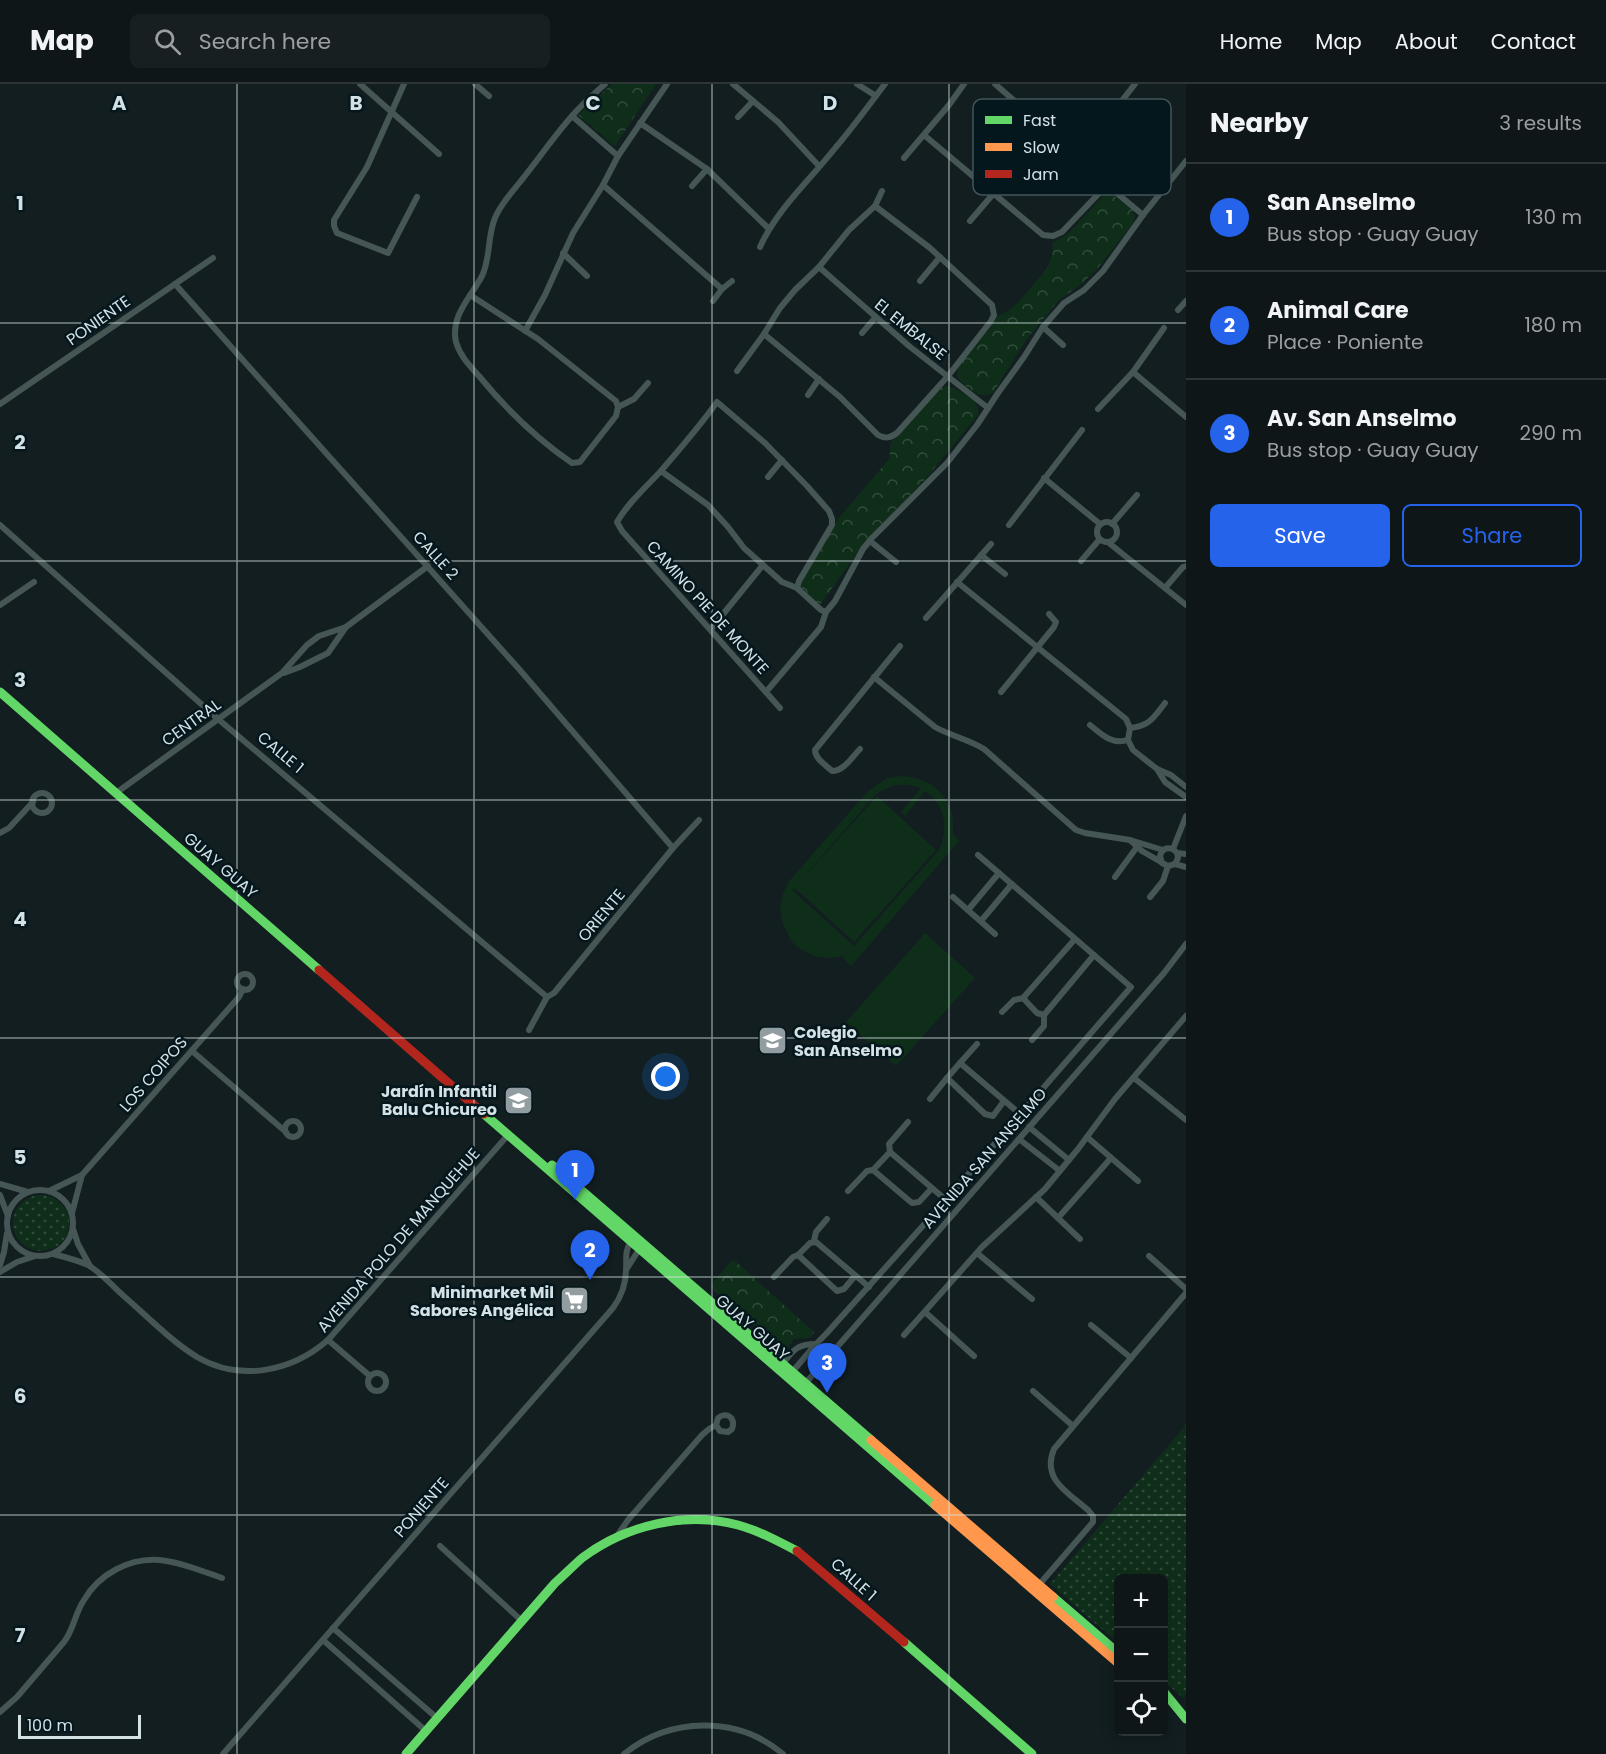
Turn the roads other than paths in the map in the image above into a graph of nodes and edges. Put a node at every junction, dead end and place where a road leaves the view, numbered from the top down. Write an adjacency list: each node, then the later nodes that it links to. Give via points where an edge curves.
1 (360, 84): 17 (street)
2 (404, 84): 17 (street)
3 (475, 84): 12 (street)
4 (605, 84): 18 (street)
5 (667, 84): 20 (street)
6 (733, 84): 16 (street)
7 (857, 84): 13 (street)
8 (885, 84): 13 (street)
9 (964, 84): 21 (street)
10 (995, 84): 14 (street)
11 (1136, 84): 15 (street)
12 (489, 96)
13 (876, 96): 26 (street)
14 (1012, 99)
15 (1123, 99)
16 (753, 101): 19 (street); 26 (street)
17 (391, 111): 22 (street); 38 (street, via 367,167 334,219 334,228 337,233 388,253)
18 (572, 116): 23 (street); 53 (street, via 497,214 486,266)
19 (738, 117)
20 (640, 123): 23 (street); 27 (street)
21 (924, 135): 24 (street); 28 (street)
22 (440, 154)
23 (618, 156): 30 (street)
24 (904, 158)
25 (1186, 161): 29 (street)
26 (819, 166): 42 (street)
27 (707, 169): 31 (street); 42 (street)
28 (973, 176)
29 (1171, 180)
30 (603, 185): 44 (street); 52 (street)
31 (692, 186)
32 (882, 191): 39 (street)
33 (992, 195): 41 (street)
34 (996, 195): 35 (street, via 1049,236 1062,232)
35 (1097, 195)
36 (1119, 195): 40 (street)
37 (1159, 195): 40 (street)
38 (417, 197)
39 (874, 206): 45 (street); 47 (street)
40 (1143, 215): 58 (street, via 1103,271)
41 (970, 221)
42 (768, 228): 43 (street)
43 (760, 247)
44 (563, 253): 48 (street); 60 (street)
45 (940, 257): 49 (street); 66 (street, via 993,310 991,321)
46 (213, 258): 51 (street, PONIENTE)
47 (819, 267): 57 (street, EL EMBALSE); 62 (street, via 780,308)
48 (587, 276)
49 (920, 280)
50 (732, 281): 52 (street)
51 (175, 284): 70 (street, PONIENTE); 94 (street, CALLE 2)
52 (722, 289): 54 (street)
53 (470, 295): 60 (street); 71 (street, via 456,326 463,357 515,415 570,462 582,461 616,416)
54 (712, 301)
55 (1186, 301): 56 (street)
56 (1178, 310)
57 (875, 318): 61 (street); 66 (street, EL EMBALSE)
58 (1042, 327): 63 (street); 72 (street)
59 (1164, 328): 65 (street)
60 (525, 331): 71 (street, via 614,399)
61 (862, 333)
62 (764, 334): 64 (street); 67 (street)
63 (1064, 345)
64 (737, 371)
65 (1133, 372): 73 (street); 74 (street)
66 (948, 376): 67 (street, via 897,433 886,438); 72 (street, EL EMBALSE)
67 (819, 380): 69 (street)
68 (648, 383): 71 (street, via 634,399)
69 (808, 395)
70 (0, 404)
71 (618, 407)
72 (988, 408): 86 (street, via 947,463)
73 (1098, 409)
74 (1186, 417)
75 (1082, 430): 79 (street)
76 (782, 460): 77 (street, via 717,402); 78 (street); 98 (street, via 832,519)
77 (661, 471): 92 (street, via 708,505); 106 (street, CAMINO PIE DE MONTE, via 617,522)
78 (768, 477)
79 (1044, 478): 83 (street); 84 (street)
80 (1137, 495): 81 (street)
81 (1113, 524): 84 (street); 87 (street, via 1116,536)
82 (0, 525): 116 (street, CALLE 1)
83 (1009, 525)
84 (1100, 525): 85 (street, via 1096,534)
85 (1100, 540): 87 (street); 90 (street)
86 (870, 541): 91 (street); 102 (street)
87 (1109, 543): 99 (street)
88 (991, 544): 89 (street)
89 (981, 555): 95 (street); 97 (street)
90 (1081, 561)
91 (896, 562)
92 (763, 565): 98 (street, via 782,582); 106 (street)
93 (1185, 565): 99 (street)
94 (428, 566): 105 (street, CENTRAL); 131 (street, CALLE 2)
95 (1005, 574)
96 (34, 582): 100 (street)
97 (957, 582): 104 (street); 108 (street)
98 (797, 588): 102 (street)
99 (1165, 588): 101 (street)
100 (0, 605)
101 (1186, 605)
102 (826, 612): 112 (street, via 821,627)
103 (1049, 614): 108 (street, via 1056,622)
104 (926, 618)
105 (346, 627): 109 (street, CENTRAL, via 329,631 307,645); 109 (street, CENTRAL, via 328,653)
106 (711, 630): 112 (street, CAMINO PIE DE MONTE)
107 (900, 646): 110 (street)
108 (1037, 647): 113 (street); 118 (street, via 1126,718)
109 (282, 673): 116 (street, CENTRAL)
110 (874, 677): 120 (street, via 814,752 835,772); 129 (street, via 935,727 984,749 1076,830)
111 (0, 692): 123 (street, GUAY GUAY)
112 (766, 692): 115 (street, CAMINO PIE DE MONTE)
113 (1001, 692)
114 (1165, 703): 118 (street, via 1147,724)
115 (780, 708)
116 (218, 719): 123 (street, CENTRAL); 150 (street, CALLE 1)
117 (1090, 725): 119 (street, via 1110,741)
118 (1130, 728): 119 (street)
119 (1128, 740): 121 (street, via 1133,750)
120 (860, 749)
121 (1157, 769): 122 (street); 124 (street, via 1165,782)
122 (1186, 787)
123 (116, 793): 159 (street, GUAY GUAY)
124 (1186, 797)
125 (33, 802): 128 (street)
126 (1186, 816): 133 (street)
127 (699, 820): 131 (street, ORIENTE)
128 (0, 833)
129 (1130, 840): 130 (street); 132 (street)
130 (1137, 847): 136 (street); 139 (street)
131 (673, 848): 150 (street, ORIENTE)
132 (1163, 850): 133 (street); 136 (street, via 1160,856)
133 (1175, 851): 134 (street); 136 (street, via 1178,858)
134 (1186, 854)
135 (978, 855): 138 (street)
136 (1168, 864): 137 (street); 142 (street, via 1163,881)
137 (1186, 867)
138 (999, 873): 140 (street); 143 (street)
139 (1115, 878)
140 (1012, 884): 144 (street); 146 (street)
141 (952, 897): 143 (street)
142 (1150, 897)
143 (968, 910): 144 (street)
144 (981, 921): 145 (street)
145 (995, 933)
146 (1075, 939): 148 (street); 151 (street)
147 (1186, 944): 168 (street, AVENIDA SAN ANSELMO)
148 (1094, 955): 153 (street); 165 (street, via 1131,987)
149 (243, 990): 158 (street, LOS COIPOS)
150 (547, 997): 155 (street, ORIENTE)
151 (1023, 998): 152 (street, via 1014,1000); 153 (street)
152 (1002, 1012)
153 (1044, 1015): 156 (street, via 1044,1026)
154 (1186, 1017): 162 (street)
155 (529, 1029)
156 (1032, 1040)
157 (977, 1044): 160 (street)
158 (192, 1051): 169 (street); 179 (street, LOS COIPOS)
159 (423, 1061): 170 (street, GUAY GUAY); 176 (street, GUAY GUAY, via 459,1085)
160 (960, 1063): 161 (street); 164 (street)
161 (947, 1078): 163 (street); 164 (street, via 985,1114 993,1116)
162 (1134, 1078): 166 (street); 171 (street)
163 (930, 1099)
164 (1004, 1101): 165 (street)
165 (1020, 1114): 188 (street)
166 (1186, 1120)
167 (908, 1122): 173 (street, via 890,1142)
168 (1029, 1127): 172 (street, AVENIDA SAN ANSELMO); 175 (street)
169 (286, 1132)
170 (508, 1135): 176 (street, GUAY GUAY); 216 (street, AVENIDA POLO DE MANQUEHUE)
171 (1087, 1137): 174 (street); 175 (street)
172 (1019, 1139): 178 (street); 223 (street, AVENIDA SAN ANSELMO)
173 (890, 1152): 177 (street); 182 (street)
174 (1111, 1158): 180 (street); 191 (street)
175 (1069, 1160): 178 (street)
176 (551, 1168): 197 (street, GUAY GUAY)
177 (873, 1170): 182 (street, via 912,1203 919,1202); 184 (street, via 867,1171)
178 (1060, 1171): 187 (street)
179 (82, 1175): 183 (street, LOS COIPOS); 189 (street, LOS COIPOS)
180 (1138, 1181)
181 (0, 1184): 185 (street)
182 (932, 1188): 188 (street)
183 (49, 1191): 185 (street); 189 (street, via 63,1199)
184 (848, 1191)
185 (28, 1192): 190 (street, via 15,1202)
186 (0, 1195): 190 (street)
187 (1036, 1197): 191 (street); 198 (street)
188 (946, 1200): 210 (street)
189 (72, 1214): 194 (street)
190 (8, 1216): 193 (street)
191 (1058, 1218): 195 (street)
192 (827, 1219): 196 (street)
193 (7, 1226): 201 (street, via 16,1246); 203 (street)
194 (73, 1228): 199 (street, via 65,1245); 204 (street, AVENIDA POLO DE MANQUEHUE)
195 (1080, 1239)
196 (814, 1241): 200 (street); 207 (street)
197 (637, 1244): 205 (street, PONIENTE); 205 (street, PONIENTE, via 627,1248); 209 (street, GUAY GUAY)
198 (977, 1253): 212 (street); 213 (street)
199 (53, 1254): 201 (street); 204 (street, AVENIDA POLO DE MANQUEHUE)
200 (798, 1255): 207 (street, via 837,1291); 208 (street)
201 (36, 1256): 206 (street)
202 (1149, 1256): 211 (street)
203 (0, 1265)
204 (90, 1266): 216 (street, AVENIDA POLO DE MANQUEHUE, via 206,1362 253,1371 273,1369 305,1357)
205 (626, 1270): 233 (street, PONIENTE, via 620,1296 608,1314)
206 (0, 1272)
207 (855, 1276): 210 (street)
208 (774, 1277)
209 (688, 1286): 220 (street, GUAY GUAY); 223 (street, GUAY GUAY)
210 (869, 1287): 217 (street)
211 (1186, 1291): 219 (street)
212 (1032, 1299)
213 (925, 1312): 215 (street); 218 (street)
214 (1091, 1324): 219 (street)
215 (904, 1335)
216 (328, 1340): 222 (street)
217 (816, 1344): 220 (street, via 798,1347); 221 (street)
218 (974, 1356)
219 (1131, 1358): 227 (street)
220 (783, 1363): 221 (street, GUAY GUAY)
221 (793, 1371): 223 (street, GUAY GUAY)
222 (370, 1376)
223 (803, 1386): 225 (street, GUAY GUAY)
224 (1033, 1391): 227 (street)
225 (838, 1415): 231 (street, GUAY GUAY); 231 (street, GUAY GUAY, via 846,1427)
226 (716, 1425): 228 (street, CALLE 1, via 695,1444)
227 (1073, 1426): 231 (street, via 1054,1449 1051,1473 1091,1514 1093,1522)
228 (617, 1536): 232 (street, CALLE 1, via 571,1567); 247 (street, CALLE 1, via 640,1527 692,1519 741,1525 777,1539 814,1563)
229 (440, 1546): 232 (street)
230 (222, 1578): 239 (street, via 157,1560 112,1571 84,1599 64,1642)
231 (1037, 1587): 235 (street, GUAY GUAY); 236 (street, GUAY GUAY)
232 (522, 1621): 240 (street, CALLE 1)
233 (333, 1628): 234 (street, PONIENTE); 240 (street)
234 (323, 1640): 242 (street); 243 (street, PONIENTE)
235 (1114, 1649)
236 (1114, 1658)
237 (1168, 1697): 241 (street)
238 (1168, 1705): 241 (street)
239 (0, 1712)
240 (437, 1718): 242 (street, CALLE 1)
241 (1186, 1720)
242 (426, 1731): 244 (street, CALLE 1)
243 (223, 1754)
244 (406, 1754)
245 (624, 1754): 246 (street, via 662,1732 706,1725 753,1735)
246 (783, 1754)
247 (1032, 1754)

